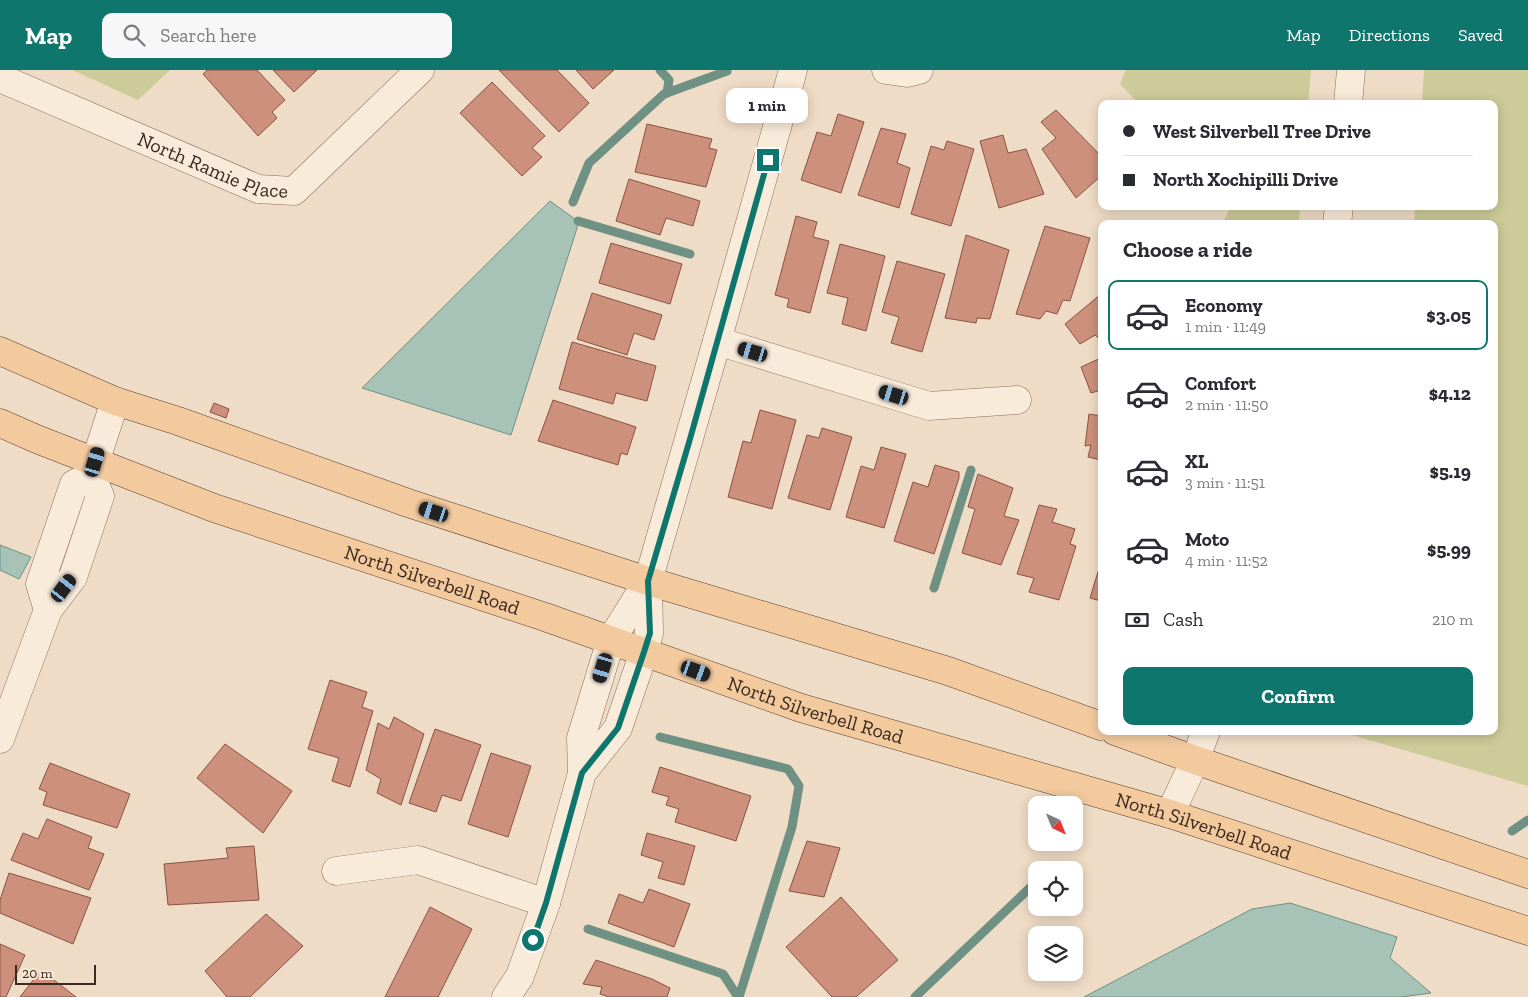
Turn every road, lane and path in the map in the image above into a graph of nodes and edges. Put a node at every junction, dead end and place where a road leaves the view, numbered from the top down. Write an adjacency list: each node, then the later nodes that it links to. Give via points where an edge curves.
1 (420, 70): 6 (street, North Ramie Place, via 294,191 258,190)
2 (793, 70): 8 (street)
3 (886, 70): 4 (street, via 907,73)
4 (919, 70)
5 (1351, 70): 7 (street)
6 (0, 78)
7 (1348, 100)
8 (717, 341): 10 (street, via 929,406); 14 (street)
9 (0, 351): 11 (main road)
10 (1017, 400)
11 (114, 401): 13 (street); 14 (main road, via 408,503)
12 (0, 423): 13 (main road, North Silverbell Road)
13 (93, 469): 15 (main road, North Silverbell Road); 20 (street, via 74,484 40,584 48,610)
14 (648, 581): 15 (street); 16 (street, via 650,633); 17 (main road, via 948,671)
15 (611, 640): 16 (main road, North Silverbell Road); 22 (street, via 581,738)
16 (644, 652): 22 (street, via 618,728); 23 (main road, North Silverbell Road, via 801,708)
17 (1098, 725)
18 (1126, 735): 21 (main road)
19 (1204, 735): 21 (street)
20 (0, 739)
21 (1195, 760): 23 (street); 25 (main road)
22 (582, 773): 26 (street)
23 (1170, 814): 27 (main road, North Silverbell Road)
24 (336, 870): 26 (street, via 418,860)
25 (1528, 874)
26 (546, 903): 28 (street, via 520,976)
27 (1528, 931)
28 (506, 997)

